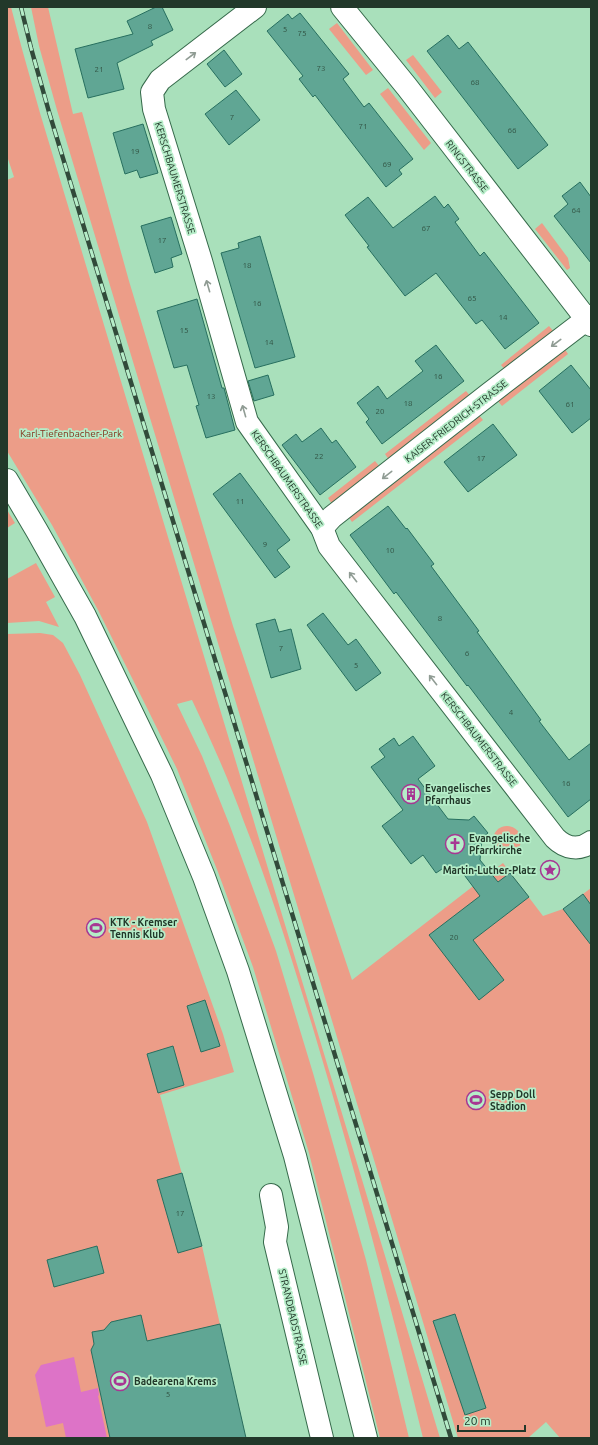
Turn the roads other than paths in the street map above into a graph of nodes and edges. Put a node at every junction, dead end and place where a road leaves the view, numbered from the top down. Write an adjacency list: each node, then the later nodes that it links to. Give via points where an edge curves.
1 (255, 7): 5 (main road, KERSCHBAUMERSTRASSE, one-way to 1, via 247,422 154,109 152,92 160,80)
2 (342, 7): 3 (main road, RINGSTRASSE)
3 (589, 320): 5 (main road, KAISER-FRIEDRICH-STRASSE, one-way to 5, via 489,394)
4 (7, 480): 9 (main road, via 85,616 162,775 204,877 238,971 295,1156)
5 (322, 528): 6 (main road, KERSCHBAUMERSTRASSE, one-way to 5, via 578,848 561,844 329,546)
6 (589, 843)
7 (271, 1195): 8 (main road, STRANDBADSTRASSE, via 277,1227 275,1242)
8 (322, 1438)
9 (366, 1438)

